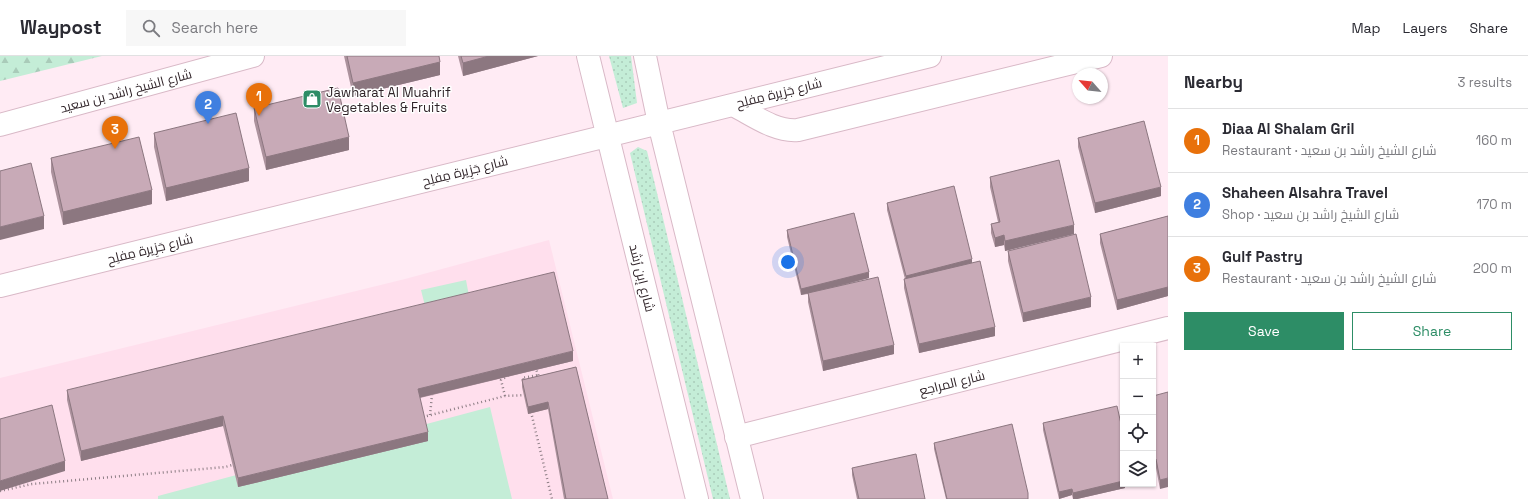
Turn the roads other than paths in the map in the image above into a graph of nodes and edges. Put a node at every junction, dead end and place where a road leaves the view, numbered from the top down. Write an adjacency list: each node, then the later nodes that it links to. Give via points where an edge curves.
1 (253, 56): 6 (street, شارع الشيخ راشد بن سعيد)
2 (588, 56): 10 (street, شارع إبن رُشد)
3 (645, 56): 8 (street)
4 (930, 56): 7 (street, شارع جَزِيرة مِفلِح)
5 (1102, 56): 7 (street, via 798,130 790,131 772,125)
6 (206, 63): 9 (street, شارع الشيخ راشد بن سعيد)
7 (733, 105): 8 (street, شارع جَزِيرة مِفلِح)
8 (659, 123): 10 (street, شارع جَزِيرة مِفلِح); 13 (street)
9 (0, 125)
10 (607, 136): 11 (street, شارع جَزِيرة مِفلِح); 14 (street, شارع إبن رُشد)
11 (0, 286)
12 (1168, 328): 13 (street, شارع المراجع)
13 (736, 437): 15 (street)
14 (697, 499)
15 (752, 499)

